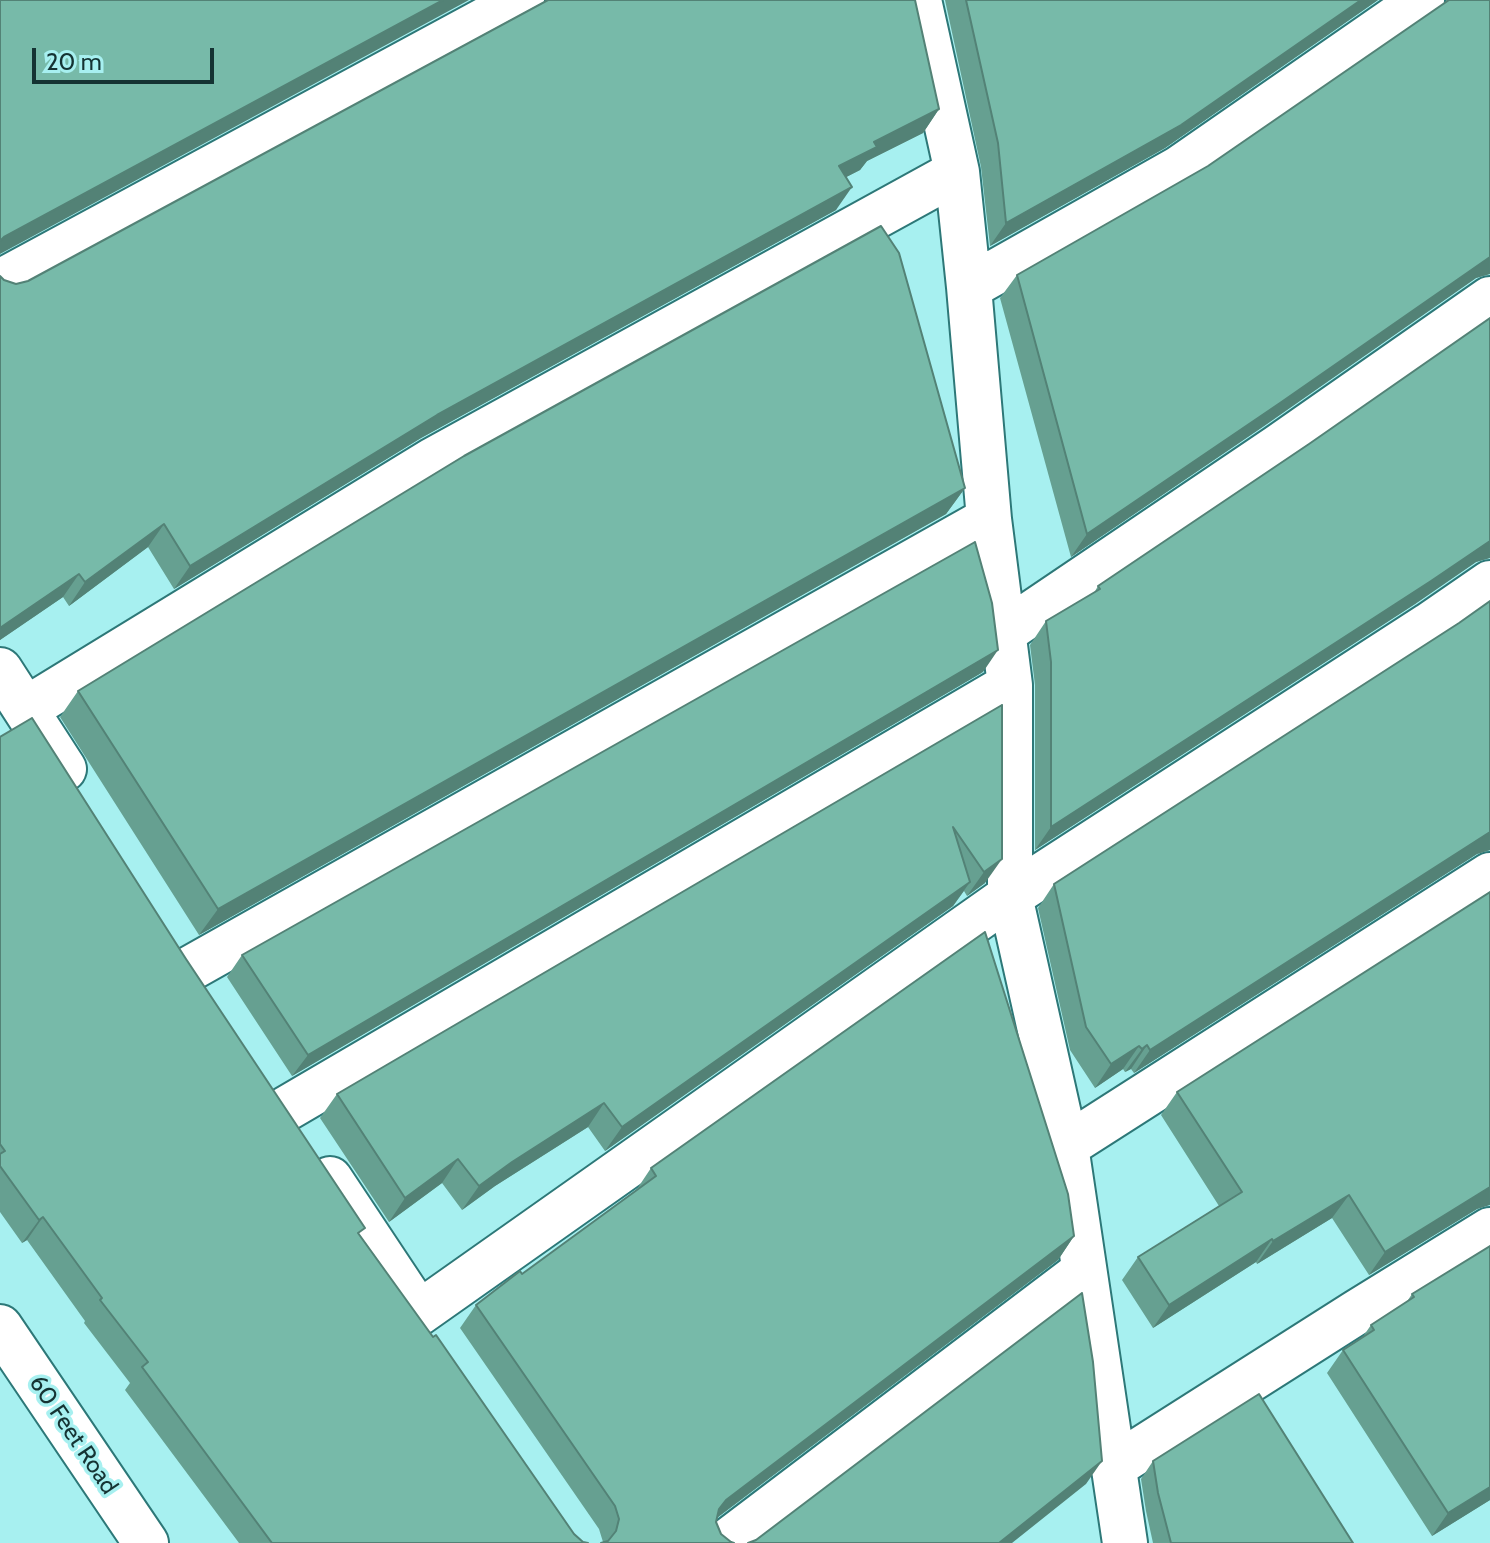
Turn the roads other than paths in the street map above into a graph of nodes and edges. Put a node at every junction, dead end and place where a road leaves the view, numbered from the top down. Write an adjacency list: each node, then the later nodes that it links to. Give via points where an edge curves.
1 (522, 0): 5 (street)
2 (919, 0): 4 (street)
3 (1422, 0): 6 (street, via 1178,169)
4 (957, 172): 6 (street); 13 (street, via 433,460)
5 (0, 282)
6 (969, 287): 8 (street)
7 (1490, 299): 10 (street)
8 (989, 519): 10 (street); 18 (street)
9 (1490, 583): 16 (street)
10 (1004, 632): 12 (street)
11 (0, 670): 13 (street)
12 (1010, 685): 16 (street); 23 (street, via 276,1097)
13 (26, 709): 14 (street)
14 (84, 799)
15 (1490, 875): 20 (street)
16 (1010, 896): 20 (street); 23 (street)
17 (166, 929): 18 (street)
18 (191, 968): 19 (street)
19 (217, 1006)
20 (1066, 1146): 22 (street)
21 (1490, 1230): 26 (street)
22 (1084, 1271): 26 (street); 28 (street)
23 (419, 1313): 25 (street)
24 (0, 1327): 27 (street, 60 Feet Road)
25 (445, 1351)
26 (1113, 1467): 29 (street)
27 (146, 1543)
28 (725, 1543)
29 (1125, 1543)

